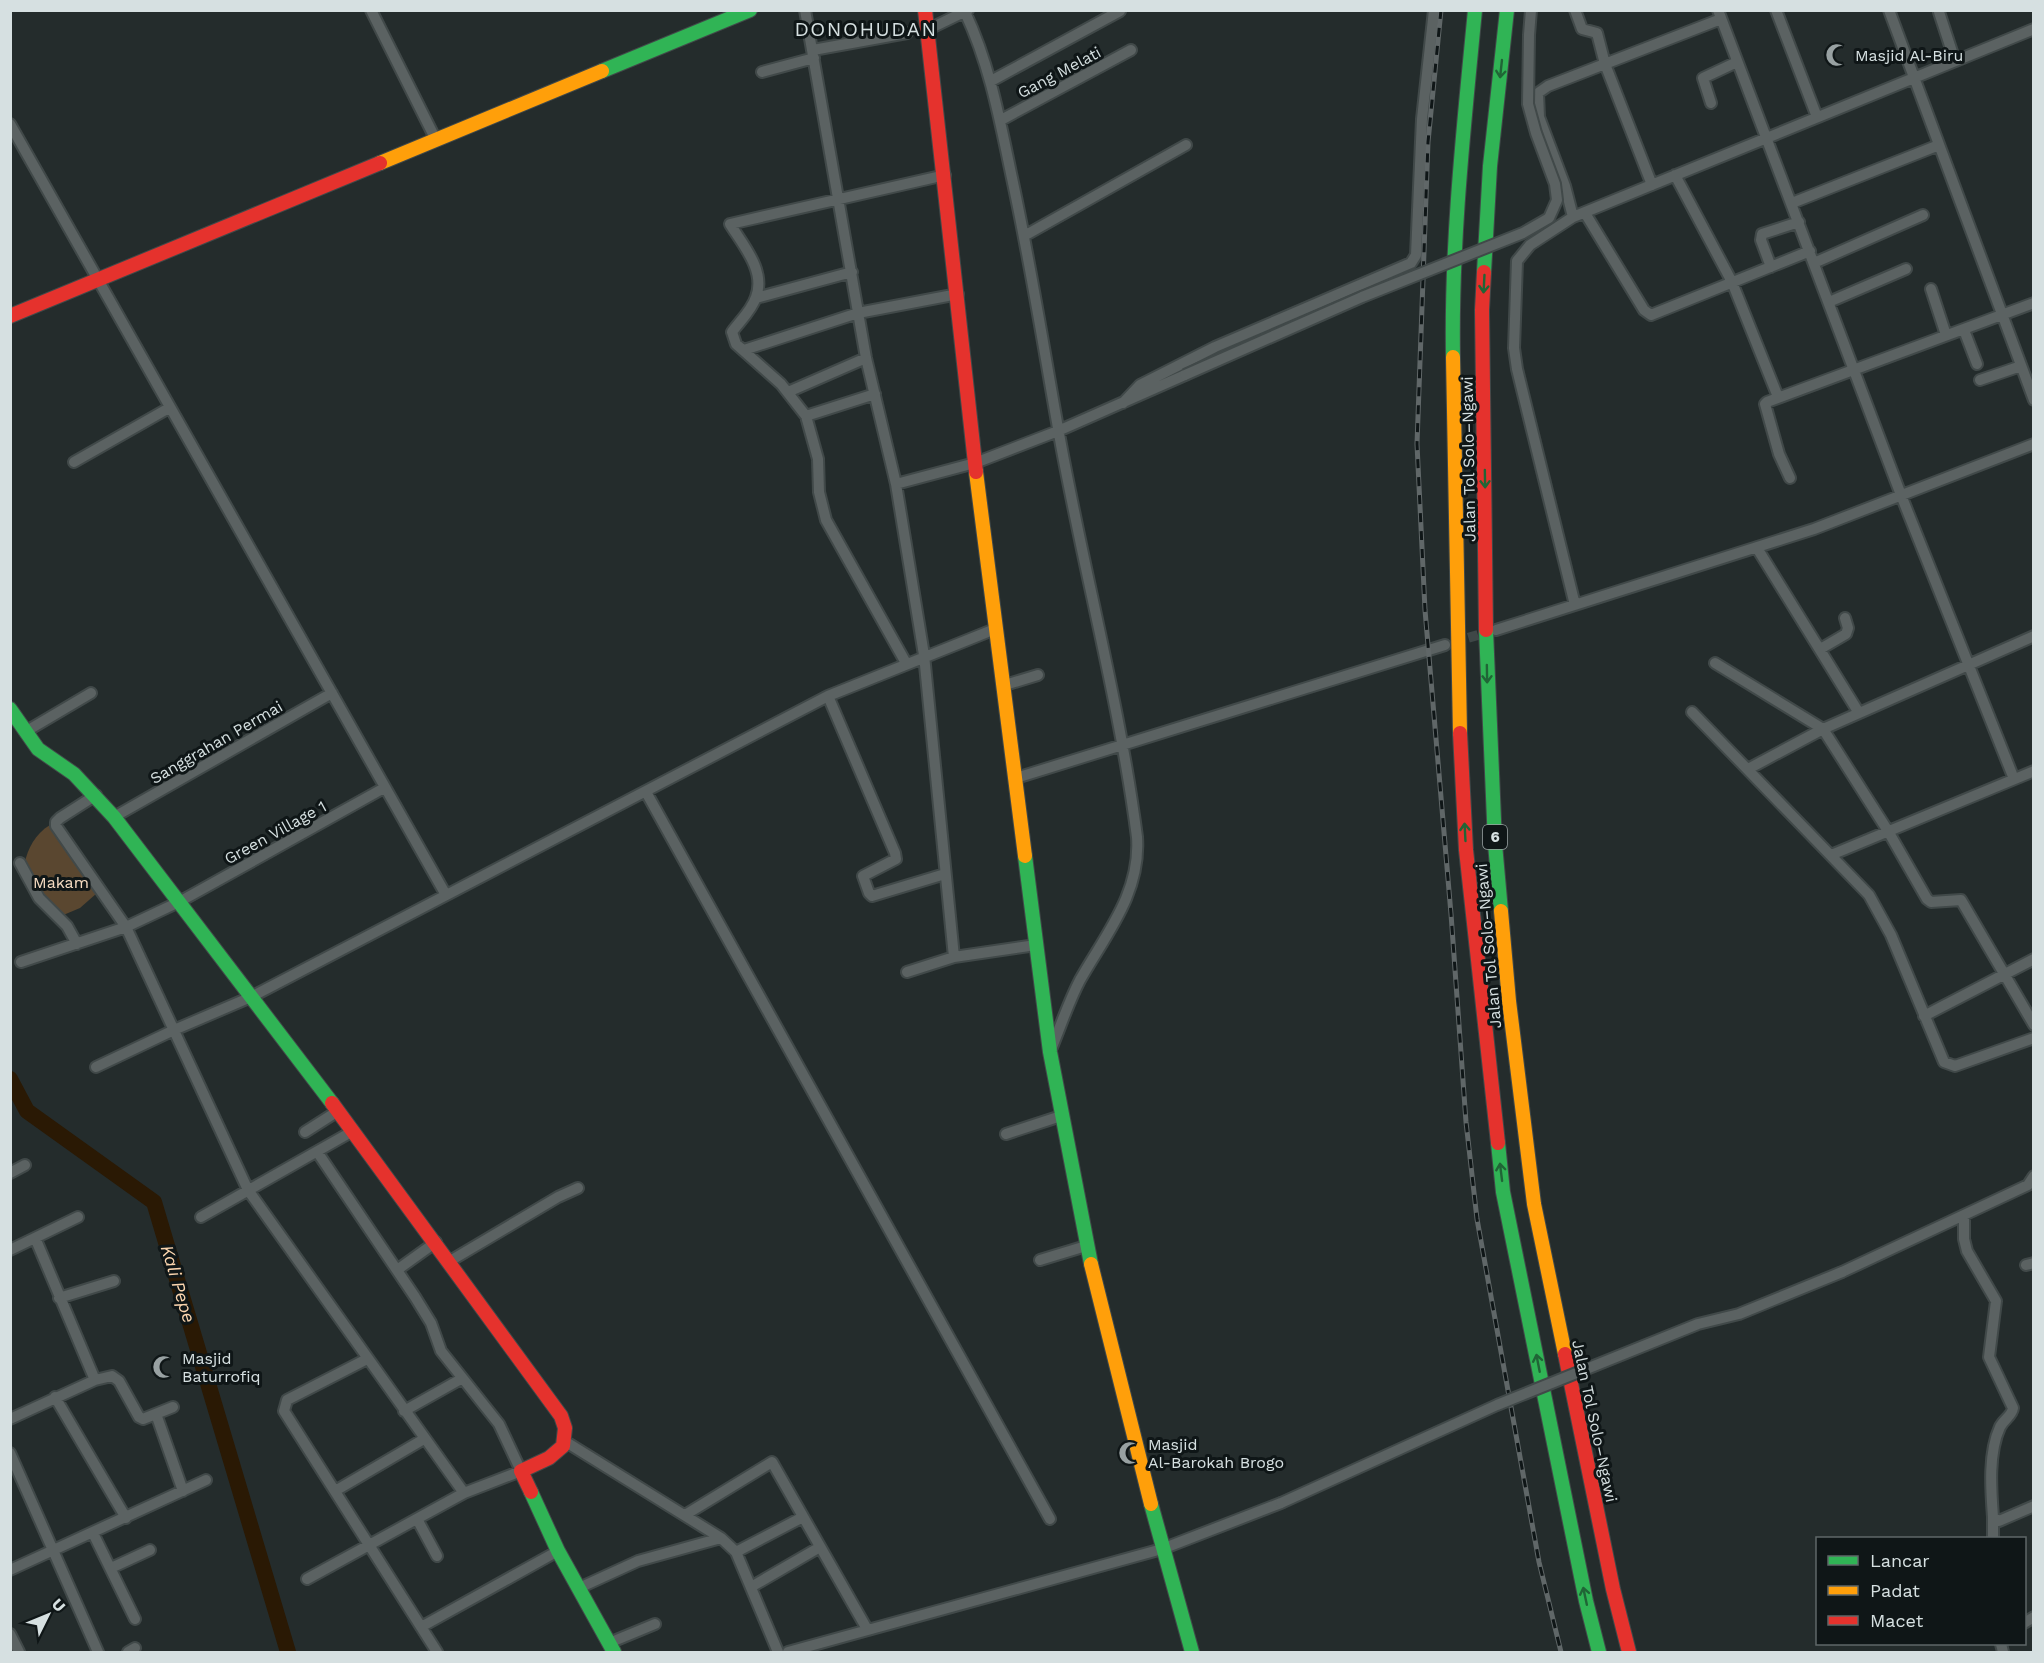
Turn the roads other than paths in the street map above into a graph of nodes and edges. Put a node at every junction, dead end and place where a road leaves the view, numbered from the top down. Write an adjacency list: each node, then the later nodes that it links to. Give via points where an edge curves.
1 (371, 10): 32 (street)
2 (750, 10): 32 (main road)
3 (805, 10): 20 (street)
4 (925, 10): 16 (main road)
5 (1434, 10): 72 (street, via 1422,119 1416,255 1411,263 1215,347 1140,385)
6 (1475, 10): 209 (main road, Jalan Tol Solo–Ngawi / 6, one-way to 6, via 1503,1192 1466,850 1457,683 1452,312 1460,161)
7 (1508, 10): 210 (main road, Jalan Tol Solo–Ngawi / 6, one-way to 210, via 1490,166 1482,310 1487,683 1495,844 1534,1204)
8 (1531, 10): 72 (street, bridge, via 1528,104 1555,184 1557,200 1549,218 1522,233 1362,297)
9 (1575, 10): 23 (street, via 1582,28 1596,33)
10 (1776, 10): 28 (street)
11 (1889, 10): 25 (street)
12 (967, 11): 16 (street); 26 (street)
13 (1939, 12): 21 (street)
14 (1123, 13): 26 (street)
15 (1720, 15): 22 (street); 23 (street)
16 (929, 29): 35 (main road)
17 (2034, 29): 21 (street)
18 (907, 33): 20 (street)
19 (1131, 50): 29 (street, Gang Melati)
20 (814, 54): 24 (street); 38 (street)
21 (1955, 61): 25 (street)
22 (1737, 62): 27 (street, via 1703,78); 31 (street)
23 (1605, 64): 37 (street); 42 (street, via 1538,93 1539,117)
24 (762, 72)
25 (1913, 78): 28 (street); 34 (street)
26 (991, 81): 29 (street)
27 (1711, 103)
28 (1816, 117): 31 (street)
29 (1001, 120): 44 (street)
30 (10, 124): 50 (street)
31 (1767, 137): 36 (street); 39 (street)
32 (436, 140): 50 (main road)
33 (1186, 145): 44 (street)
34 (1939, 145): 39 (street); 58 (street)
35 (945, 175): 38 (street); 53 (main road)
36 (1675, 175): 37 (street); 51 (street)
37 (1652, 185): 40 (street)
38 (839, 199): 49 (street); 54 (street, via 730,224 756,267)
39 (1792, 203): 43 (street)
40 (1586, 213): 42 (street); 51 (street, via 1644,310 1651,315)
41 (1923, 215): 46 (street)
42 (1573, 218): 83 (street, via 1530,245 1517,261 1514,348)
43 (1799, 222): 45 (street); 47 (street, via 1762,234)
44 (1024, 236): 75 (street)
45 (1810, 251): 46 (street); 47 (street)
46 (1814, 263): 55 (street)
47 (1771, 267): 51 (street)
48 (1906, 269): 55 (street)
49 (852, 272): 54 (street); 57 (street)
50 (99, 279): 59 (main road); 73 (street)
51 (1732, 282): 70 (street)
52 (1931, 289): 61 (street)
53 (958, 294): 57 (street); 78 (main road)
54 (756, 298): 62 (street, via 732,332 736,344)
55 (1829, 302): 66 (street)
56 (2034, 303): 58 (street)
57 (858, 314): 62 (street); 63 (street)
58 (2002, 315): 60 (street); 65 (street)
59 (10, 316)
60 (1964, 330): 61 (street); 64 (street)
61 (1946, 335): 66 (street)
62 (744, 350): 68 (street)
63 (866, 358): 68 (street); 69 (street)
64 (1977, 364)
65 (2021, 366): 67 (street); 71 (street)
66 (1854, 368): 70 (street); 81 (street)
67 (1980, 380)
68 (788, 392): 74 (street)
69 (875, 394): 74 (street); 80 (street)
70 (1778, 397): 79 (street, via 1765,404)
71 (2034, 400)
72 (1123, 402): 75 (street)
73 (169, 408): 77 (street); 97 (street)
74 (806, 416): 91 (street, via 818,459 822,510)
75 (1058, 431): 78 (street); 104 (street)
76 (2032, 448): 81 (street)
77 (74, 462)
78 (975, 463): 80 (street); 85 (main road)
79 (1790, 478)
80 (896, 484): 90 (street)
81 (1901, 495): 82 (street); 93 (street)
82 (1757, 548): 83 (street); 89 (street)
83 (1575, 605): 86 (street)
84 (1845, 618): 89 (street, via 1846,634)
85 (995, 629): 90 (street); 95 (main road)
86 (1496, 630)
87 (2034, 636): 93 (street)
88 (1445, 645): 104 (street)
89 (1821, 648): 101 (street)
90 (924, 655): 91 (street); 116 (street)
91 (906, 663): 98 (street)
92 (1715, 663): 102 (street)
93 (1968, 664): 101 (street); 108 (street)
94 (1038, 675): 95 (street)
95 (1005, 685): 107 (main road)
96 (92, 693): 103 (street)
97 (332, 693): 109 (street); 112 (street, Sanggrahan Permai)
98 (828, 696): 110 (street); 116 (street, via 895,853 896,859 863,876 869,893 872,896)
99 (10, 709): 103 (main road)
100 (1692, 712): 105 (street)
101 (1859, 712): 102 (street)
102 (1823, 729): 105 (street); 113 (street)
103 (25, 732): 111 (main road, via 38,749)
104 (1121, 745): 107 (street); 132 (street, via 1133,807 1137,861 1125,904 1079,981)
105 (1748, 769): 114 (street)
106 (2034, 771): 108 (street)
107 (1016, 778): 121 (main road)
108 (2014, 779): 113 (street)
109 (384, 788): 117 (street); 118 (street, Green Village 1)
110 (646, 792): 117 (street); 180 (street)
111 (96, 795): 112 (main road); 119 (street, via 60,818 56,826)
112 (114, 817): 118 (main road)
113 (1888, 831): 114 (street); 126 (street, via 1927,899 1961,900)
114 (1831, 855): 128 (street, via 1869,895 1891,935)
115 (20, 863): 120 (street, via 39,898 67,926)
116 (945, 874): 122 (street)
117 (446, 895): 127 (street)
118 (179, 903): 119 (street, Green Village 1); 127 (main road)
119 (126, 927): 120 (street, Green Village 1); 130 (street)
120 (77, 944): 124 (street, Green Village 1)
121 (1036, 945): 122 (street); 132 (main road)
122 (954, 957): 125 (street)
123 (2034, 959): 126 (street)
124 (21, 962)
125 (907, 972)
126 (2005, 974): 128 (street); 129 (street)
127 (251, 997): 130 (street); 134 (main road)
128 (1924, 1016): 131 (street, via 1944,1062 1949,1065)
129 (2034, 1025)
130 (174, 1030): 133 (street); 144 (street)
131 (2034, 1038)
132 (1050, 1053): 135 (main road)
133 (96, 1067)
134 (338, 1111): 136 (main road); 137 (street)
135 (1061, 1116): 138 (street); 151 (main road)
136 (353, 1131): 139 (street); 150 (main road)
137 (305, 1132)
138 (1006, 1134)
139 (318, 1153): 144 (street); 155 (street)
140 (25, 1165): 141 (street)
141 (10, 1173)
142 (2031, 1180): 145 (street); 146 (street)
143 (578, 1188): 154 (street)
144 (248, 1190): 148 (street); 158 (street)
145 (2034, 1196)
146 (1964, 1216): 177 (street, via 1967,1251 1996,1299 1989,1357 2013,1411 2000,1427 1993,1462); 186 (street, bridge, via 1842,1272 1739,1314 1698,1324 1508,1401 1281,1503)
147 (78, 1217): 149 (street)
148 (201, 1217)
149 (36, 1240): 152 (street); 157 (street)
150 (436, 1242): 154 (main road); 155 (street)
151 (1086, 1246): 153 (street); 186 (main road)
152 (10, 1250)
153 (1040, 1260)
154 (450, 1261): 167 (main road, via 561,1416 568,1432)
155 (397, 1270): 159 (street, via 431,1323 436,1343)
156 (114, 1281): 157 (street)
157 (59, 1298): 160 (street)
158 (367, 1359): 163 (street); 172 (street, via 308,1388 287,1400 283,1407)
159 (461, 1379): 163 (street); 169 (street, via 499,1424)
160 (95, 1380): 161 (street); 164 (street, via 114,1376 136,1415 143,1419)
161 (55, 1398): 165 (street); 178 (street)
162 (173, 1407): 164 (street)
163 (404, 1411): 166 (street)
164 (156, 1414): 171 (street)
165 (10, 1419)
166 (424, 1440): 172 (street); 173 (street)
167 (566, 1442): 169 (main road, via 545,1461); 175 (street)
168 (10, 1453): 189 (street)
169 (521, 1472): 173 (street); 188 (main road)
170 (206, 1480): 171 (street)
171 (183, 1491): 178 (street)
172 (335, 1491): 184 (street)
173 (464, 1493): 179 (street)
174 (2034, 1506): 177 (street, via 1999,1521)
175 (685, 1515): 176 (street, via 772,1462); 183 (street)
176 (803, 1517): 185 (street); 190 (street)
177 (1993, 1517): 182 (street)
178 (126, 1518): 181 (street)
179 (417, 1519): 184 (street); 191 (street)
180 (1050, 1519)
181 (93, 1533): 189 (street); 192 (street)
182 (1993, 1537)
183 (721, 1538): 190 (street); 196 (street, via 638,1561)
184 (369, 1545): 194 (street); 199 (street)
185 (820, 1547): 195 (street); 200 (street)
186 (1162, 1549): 200 (street); 208 (main road)
187 (150, 1550): 192 (street)
188 (558, 1551): 196 (main road); 199 (street)
189 (53, 1552): 193 (street); 205 (street)
190 (736, 1552): 195 (street)
191 (437, 1556)
192 (111, 1568): 197 (street)
193 (10, 1570)
194 (307, 1580)
195 (751, 1587): 206 (street)
196 (579, 1588): 202 (main road)
197 (135, 1619)
198 (655, 1624): 202 (street)
199 (421, 1627): 203 (street)
200 (867, 1629): 207 (street)
201 (10, 1634): 204 (street)
202 (611, 1648)
203 (431, 1650)
204 (19, 1653)
205 (98, 1653)
206 (778, 1653)
207 (788, 1653)
208 (1192, 1653)
209 (1599, 1653)
210 (1629, 1653)

